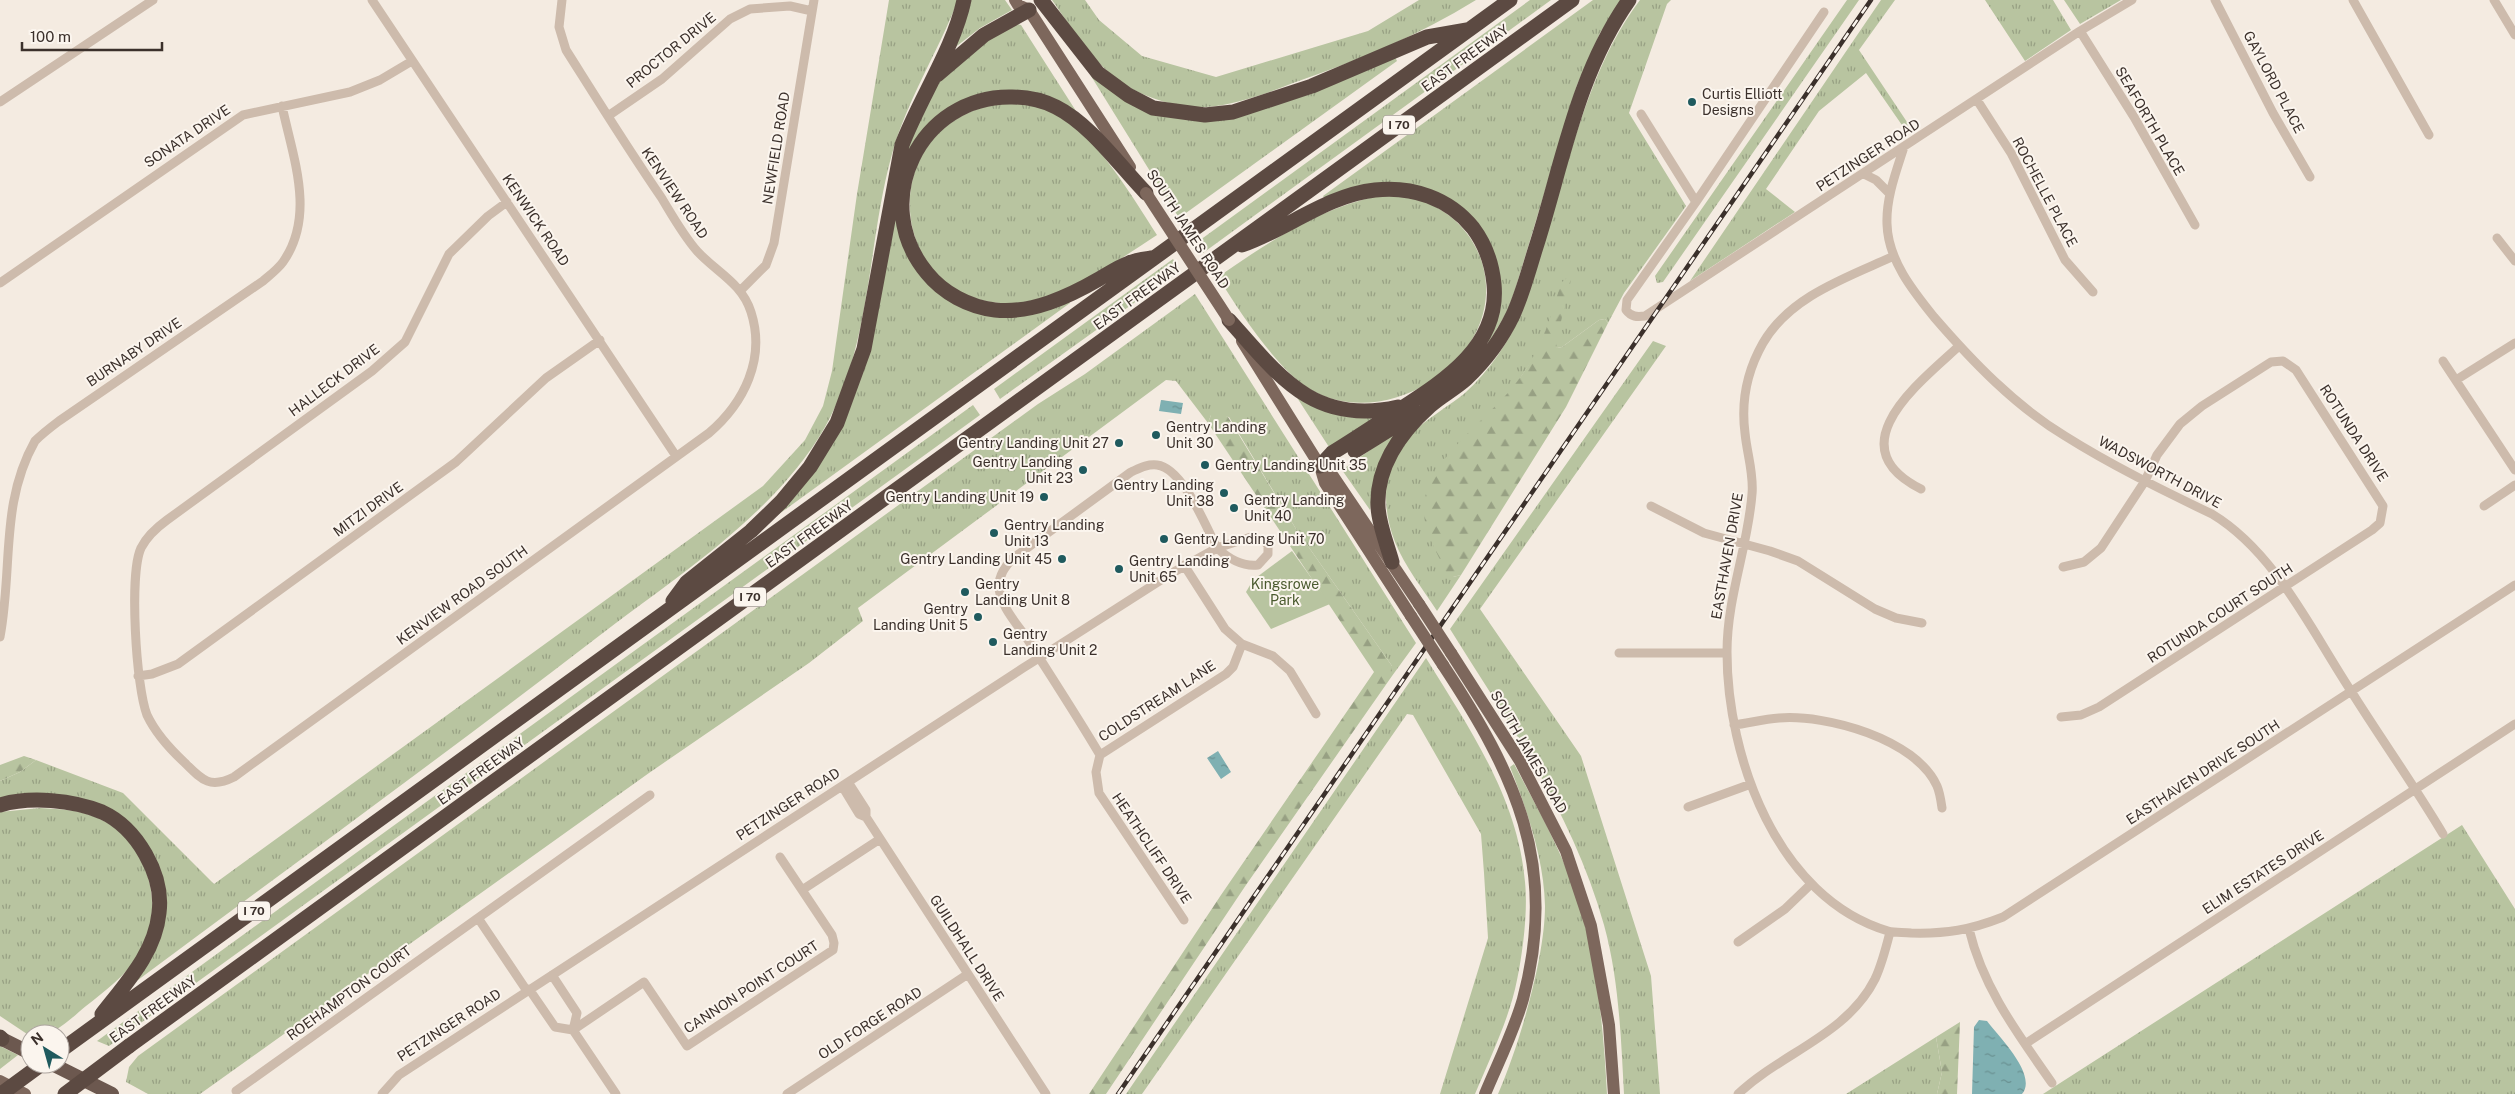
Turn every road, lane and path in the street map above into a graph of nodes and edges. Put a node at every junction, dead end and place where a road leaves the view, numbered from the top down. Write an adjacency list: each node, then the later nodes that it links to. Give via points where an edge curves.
1 (153, 0): 24 (street)
2 (372, 0): 21 (street, KENWICK ROAD)
3 (814, 0): 16 (street, NEWFIELD ROAD)
4 (964, 0): 22 (highway)
5 (1015, 0): 15 (main road, SOUTH JAMES ROAD, via 1018,5)
6 (1041, 0): 18 (highway, via 1098,73 1128,95 1153,108 1205,115 1233,112 1312,86 1427,37)
7 (1510, 0): 18 (highway, EAST FREEWAY / I 70)
8 (1572, 0): 38 (highway, EAST FREEWAY / I 70)
9 (1629, 0): 52 (highway, via 1589,71 1512,316 1474,370)
10 (2132, 0): 19 (street, PETZINGER ROAD)
11 (2215, 0): 31 (street, GAYLORD PLACE)
12 (2353, 0): 28 (street)
13 (2494, 0): 20 (street)
14 (560, 1): 27 (street, KENVIEW ROAD, via 559,27 566,50)
15 (1029, 5): 22 (highway, via 956,57); 32 (main road, SOUTH JAMES ROAD)
16 (812, 11): 27 (street, PROCTOR DRIVE, via 790,6 750,8 730,19 662,79); 43 (street, NEWFIELD ROAD, via 774,242 766,265)
17 (1824, 12): 35 (street)
18 (1471, 29): 39 (highway, EAST FREEWAY / I 70)
19 (2080, 31): 23 (street, PETZINGER ROAD); 36 (street, SEAFORTH PLACE, via 2130,110)
20 (2515, 36)
21 (412, 61): 25 (street, SONATA DRIVE, via 380,80 350,92); 34 (street, KENWICK ROAD)
22 (930, 83): 70 (highway, via 902,144 864,349 837,423 810,467 782,502 687,582)
23 (1977, 100): 29 (street, PETZINGER ROAD); 44 (street, ROCHELLE PLACE, via 2011,153 2065,260)
24 (0, 102)
25 (282, 106): 42 (street, SONATA DRIVE, via 243,114); 72 (street, BURNABY DRIVE, via 301,192 301,214 295,242 282,264 263,281 58,421 36,440 9,490 4,517 5,591)
26 (1641, 114): 35 (street)
27 (608, 116): 43 (street, KENVIEW ROAD, via 697,251)
28 (2429, 135)
29 (1904, 147): 30 (street, PETZINGER ROAD); 33 (street, WADSWORTH DRIVE)
30 (1864, 174): 33 (street, via 1876,180); 35 (street, PETZINGER ROAD, via 1645,316 1629,314 1628,300)
31 (2310, 177)
32 (1146, 193): 39 (highway, via 1067,113 1030,98 1000,97 972,103 955,112 927,136 908,167 901,213 907,240 930,277 956,297 995,310 1042,305 1128,263); 45 (main road, SOUTH JAMES ROAD, bridge)
33 (1890, 194): 40 (street, WADSWORTH DRIVE, via 1887,224)
34 (507, 202): 46 (street, KENWICK ROAD); 77 (street, HALLECK DRIVE, via 449,254 405,342 372,370 151,532 141,548 136,566)
35 (1696, 202)
36 (2195, 225)
37 (2497, 238): 41 (street)
38 (1226, 250): 51 (highway, via 1265,237 1330,204 1374,190 1417,192 1441,201 1461,216 1483,244 1493,273 1493,306 1489,324 1481,341 1458,368); 117 (highway, EAST FREEWAY / I 70, bridge)
39 (1157, 256): 70 (highway, EAST FREEWAY / I 70)
40 (1894, 256): 48 (street, WADSWORTH DRIVE, via 1918,297); 63 (street, EASTHAVEN DRIVE, via 1806,300 1789,312 1764,341 1745,393 1745,434 1752,490)
41 (2515, 261)
42 (0, 283)
43 (742, 290): 53 (street, KENVIEW ROAD, via 756,336 755,358 743,395)
44 (2093, 292)
45 (1228, 320): 51 (highway, via 1272,367 1316,401 1357,412); 55 (main road, SOUTH JAMES ROAD)
46 (600, 340): 54 (street, KENWICK ROAD); 77 (street, MITZI DRIVE, via 546,378 456,462 313,567 178,664)
47 (2515, 344): 50 (street)
48 (1959, 346): 57 (street, WADSWORTH DRIVE, via 2039,418 2064,436); 59 (street, via 1899,402 1886,429 1885,444 1890,464 1902,480)
49 (2443, 361): 50 (street)
50 (2456, 380): 56 (street)
51 (1407, 405): 55 (highway, via 1332,453)
52 (1431, 406): 55 (highway, via 1338,461); 65 (highway, via 1396,443 1380,478 1378,513)
53 (722, 422): 54 (street, KENVIEW ROAD SOUTH)
54 (676, 456): 77 (street, KENVIEW ROAD SOUTH, via 234,777 215,784 197,775 171,749 148,716)
55 (1320, 466): 65 (main road, SOUTH JAMES ROAD, via 1333,476); 123 (main road, SOUTH JAMES ROAD, bridge, via 1325,483 1486,733 1510,782 1526,828 1535,886 1534,940 1522,1000)
56 (2515, 470)
57 (2145, 480): 62 (street, ROTUNDA DRIVE, via 2157,454 2180,424 2271,362 2283,361 2296,370 2380,499); 67 (street, via 2101,548 2084,562); 69 (street, WADSWORTH DRIVE, via 2227,523 2253,546)
58 (2515, 485): 61 (street)
59 (1921, 489)
60 (1651, 506): 63 (street, via 1704,533)
61 (2484, 506)
62 (2383, 513): 69 (street, ROTUNDA COURT SOUTH, via 2380,523 2372,530)
63 (1744, 544): 71 (street, via 1798,561 1875,609 1896,618); 74 (street, EASTHAVEN DRIVE, via 1730,612)
64 (1218, 548): 64 (street, PETZINGER ROAD, via 1226,557 1251,566 1268,554 1268,546 1258,537); 66 (street, PETZINGER ROAD); 76 (street, via 1172,471 1151,465 1131,472 1012,559 1002,571 999,587 1003,602)
65 (1392, 562): 124 (main road, SOUTH JAMES ROAD, bridge, via 1520,761 1566,851 1592,926 1609,1025)
66 (1184, 566): 73 (street, via 1225,629); 76 (street, PETZINGER ROAD)
67 (2063, 568)
68 (2515, 585): 78 (street, EASTHAVEN DRIVE SOUTH)
69 (2284, 587): 78 (street, WADSWORTH DRIVE); 80 (street, ROTUNDA COURT SOUTH, via 2099,707 2081,716)
70 (662, 615): 104 (highway, EAST FREEWAY / I 70)
71 (1922, 623)
72 (0, 637)
73 (1242, 644): 79 (street, via 1273,656 1290,671); 83 (street, COLDSTREAM LANE, via 1233,667 1226,674)
74 (1727, 652): 75 (street); 82 (street, EASTHAVEN DRIVE)
75 (1619, 653)
76 (1039, 658): 83 (street); 84 (street, PETZINGER ROAD)
77 (138, 676)
78 (2351, 691): 86 (street, WADSWORTH DRIVE); 98 (street, EASTHAVEN DRIVE SOUTH, via 2019,908)
79 (1316, 714)
80 (2061, 717)
81 (2515, 724): 86 (street, ELIM ESTATES DRIVE)
82 (1734, 725): 85 (street, EASTHAVEN DRIVE); 90 (street, via 1779,718 1807,718 1865,731 1907,753 1924,769 1937,787)
83 (1100, 755): 97 (street, HEATHCLIFF DRIVE, via 1096,772 1098,793)
84 (845, 784): 92 (street, GUILDHALL DRIVE, via 860,814 866,816); 102 (street, PETZINGER ROAD)
85 (1751, 784): 89 (street); 94 (street, EASTHAVEN DRIVE, via 1781,846)
86 (2416, 789): 91 (street, WADSWORTH DRIVE); 108 (street, ELIM ESTATES DRIVE)
87 (650, 795): 96 (street, ROEHAMPTON COURT)
88 (0, 805): 104 (highway, via 41,801 102,813 130,835 142,848 151,866 160,913 150,947)
89 (1688, 807)
90 (1942, 808)
91 (2443, 834)
92 (880, 839): 95 (street); 101 (street, GUILDHALL DRIVE)
93 (780, 857): 95 (street, CANNON POINT COURT)
94 (1810, 885): 99 (street, EASTHAVEN DRIVE, via 1846,912); 100 (street, via 1785,909)
95 (802, 890): 105 (street, CANNON POINT COURT, via 832,935 833,950 687,1046 644,982)
96 (478, 918): 103 (street); 114 (street, ROEHAMPTON COURT)
97 (1184, 920)
98 (1969, 929): 99 (street, EASTHAVEN DRIVE SOUTH, via 1940,934); 108 (street, via 1982,973)
99 (1890, 932): 125 (street, via 1874,980 1862,999 1846,1016)
100 (1738, 942)
101 (968, 974): 121 (street, OLD FORGE ROAD); 122 (street, GUILDHALL DRIVE)
102 (552, 975): 103 (street, PETZINGER ROAD); 105 (street, via 576,1013)
103 (528, 990): 105 (street, via 555,1027); 119 (street, PETZINGER ROAD, via 399,1075)
104 (92, 1027): 107 (highway, EAST FREEWAY / I 70)
105 (573, 1030): 120 (street)
106 (1, 1038): 109 (highway)
107 (70, 1044)
108 (2025, 1044): 113 (street)
109 (20, 1048)
110 (70, 1073): 118 (highway)
111 (29, 1074): 115 (highway, bridge)
112 (0, 1081): 116 (main road)
113 (2052, 1083)
114 (236, 1091)
115 (2, 1094)
116 (25, 1094)
117 (65, 1094)
118 (112, 1094)
119 (382, 1094)
120 (616, 1094)
121 (787, 1094)
122 (1046, 1094)
123 (1486, 1094)
124 (1614, 1094)
125 (1738, 1094)

